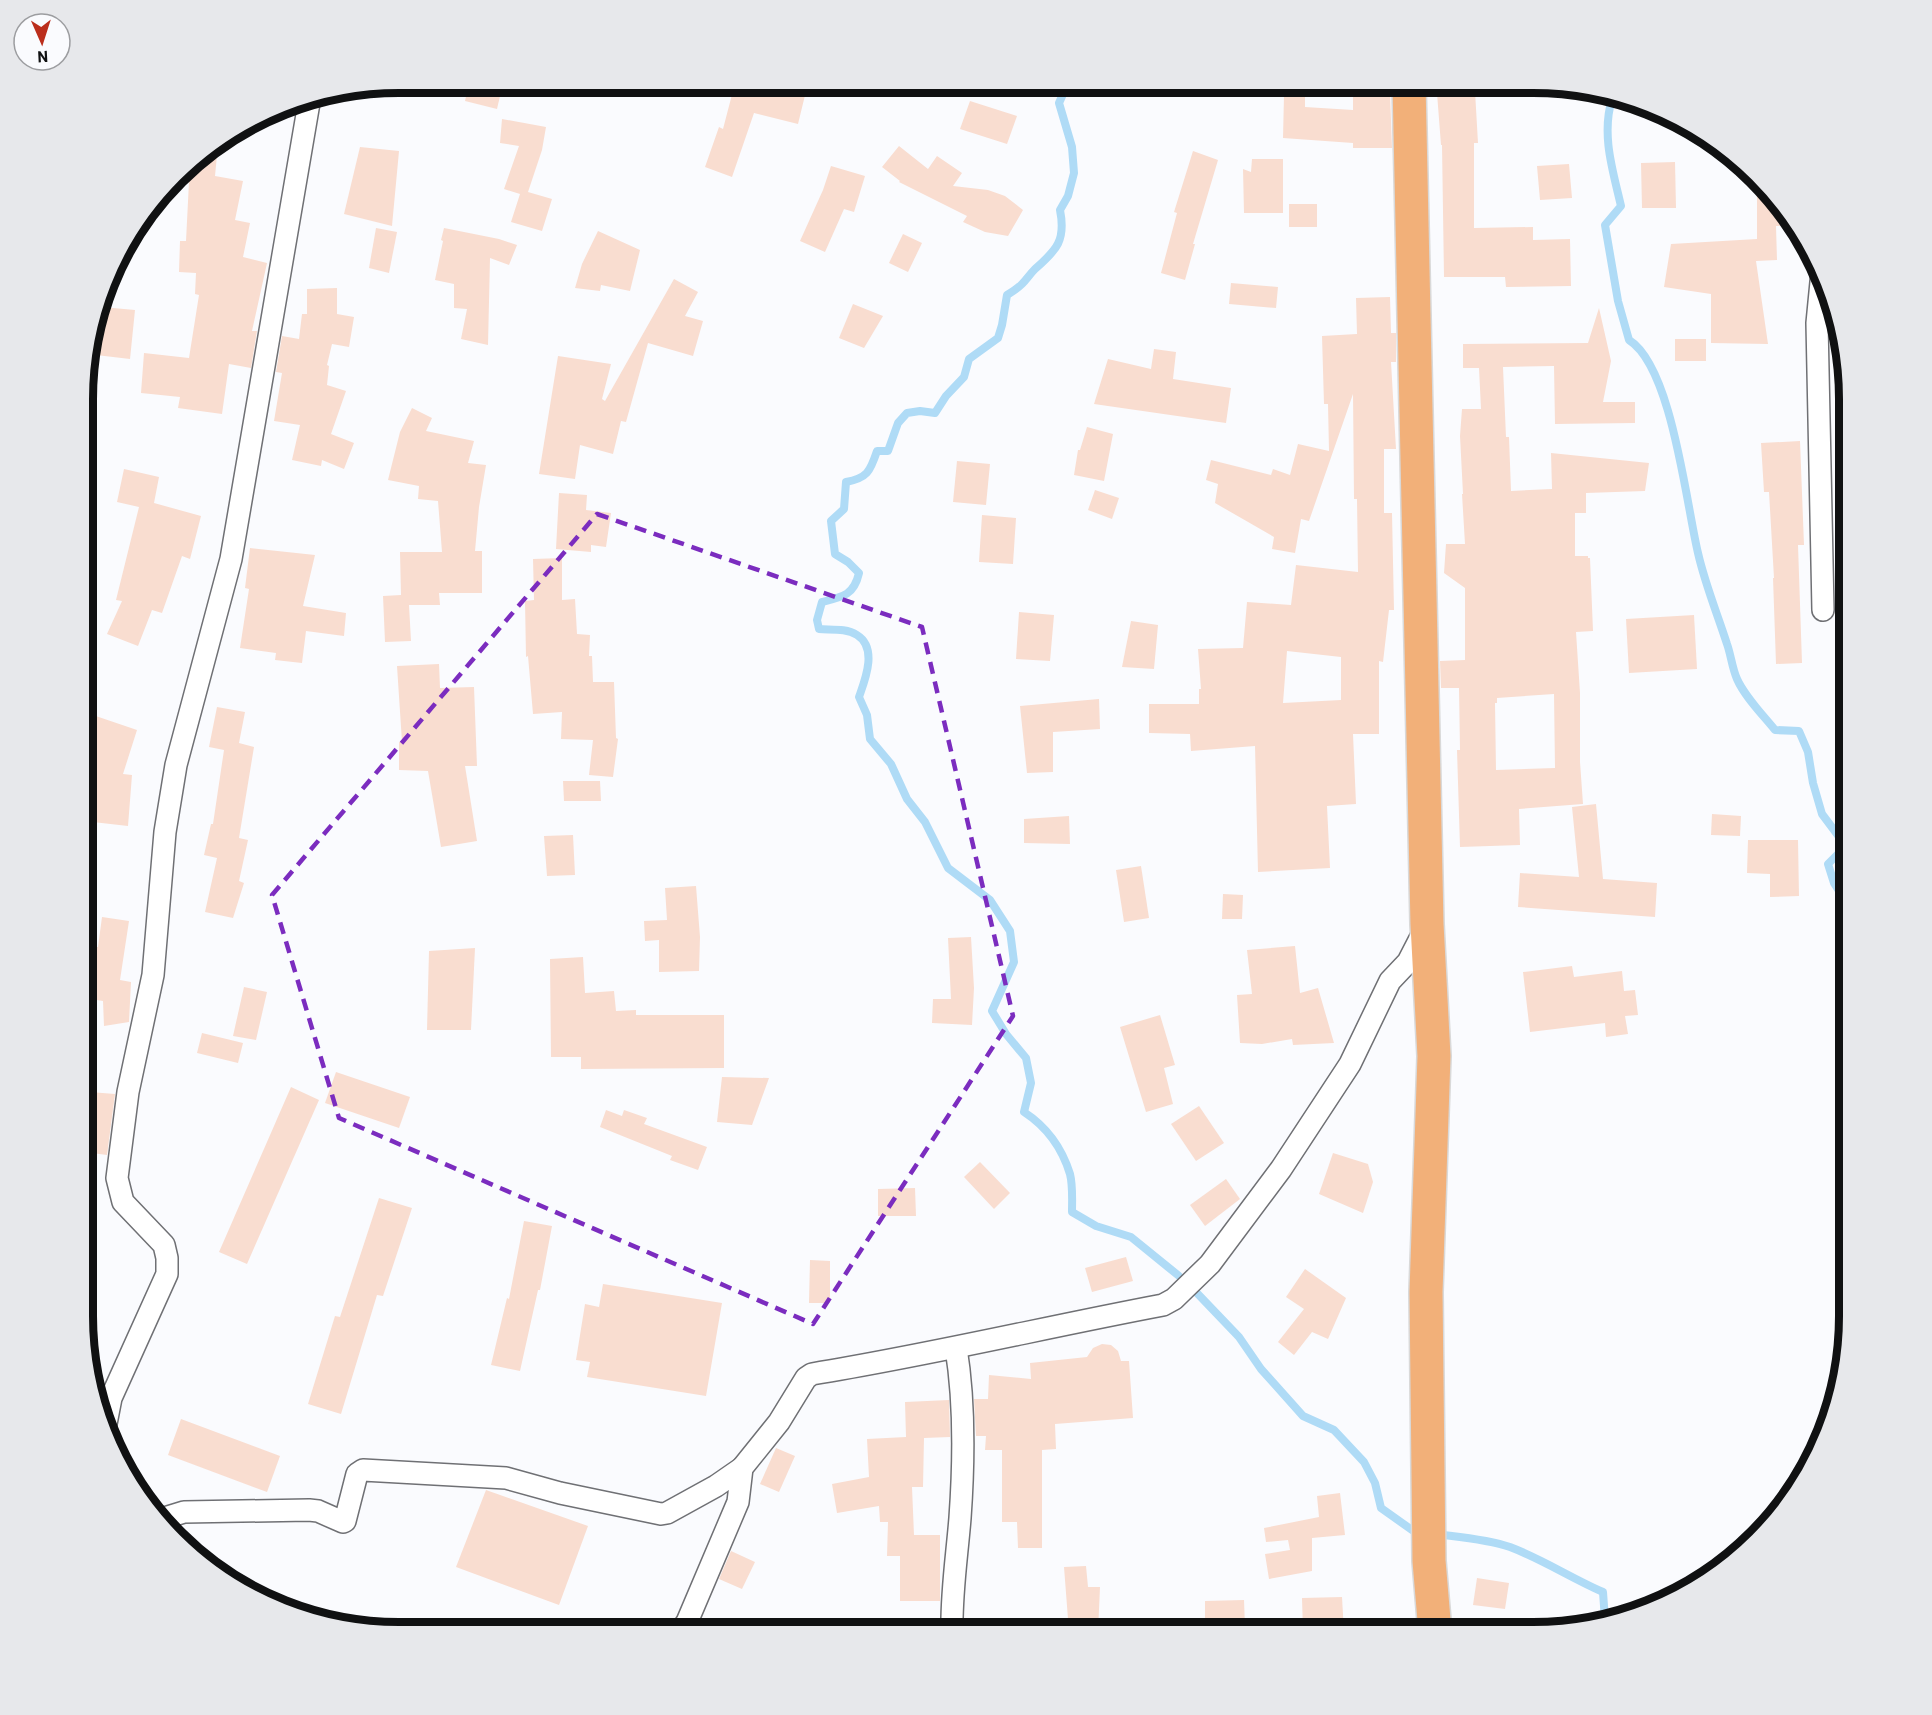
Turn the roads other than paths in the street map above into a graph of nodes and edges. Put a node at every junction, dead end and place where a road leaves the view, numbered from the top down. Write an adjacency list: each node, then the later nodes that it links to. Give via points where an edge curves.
1 (1409, 93): 5 (main road)
2 (308, 107): 7 (street, via 231,559 176,765 165,832 153,975 128,1092 117,1178 123,1202 164,1245 166,1274)
3 (1820, 293): 4 (street, via 1817,322)
4 (1823, 610)
5 (1427, 924): 6 (street, via 1408,962 1390,981 1350,1064 1281,1169 1210,1264 1174,1299 1163,1305); 12 (main road, via 1434,1056 1426,1292 1429,1561)
6 (956, 1348): 8 (street, via 812,1374); 11 (street, via 962,1439)
7 (108, 1412)
8 (742, 1468): 9 (street, via 661,1514 506,1478 363,1470 357,1474 343,1522 309,1510 184,1512); 10 (street, via 738,1502)
9 (168, 1517)
10 (687, 1622)
11 (952, 1622)
12 (1434, 1622)

